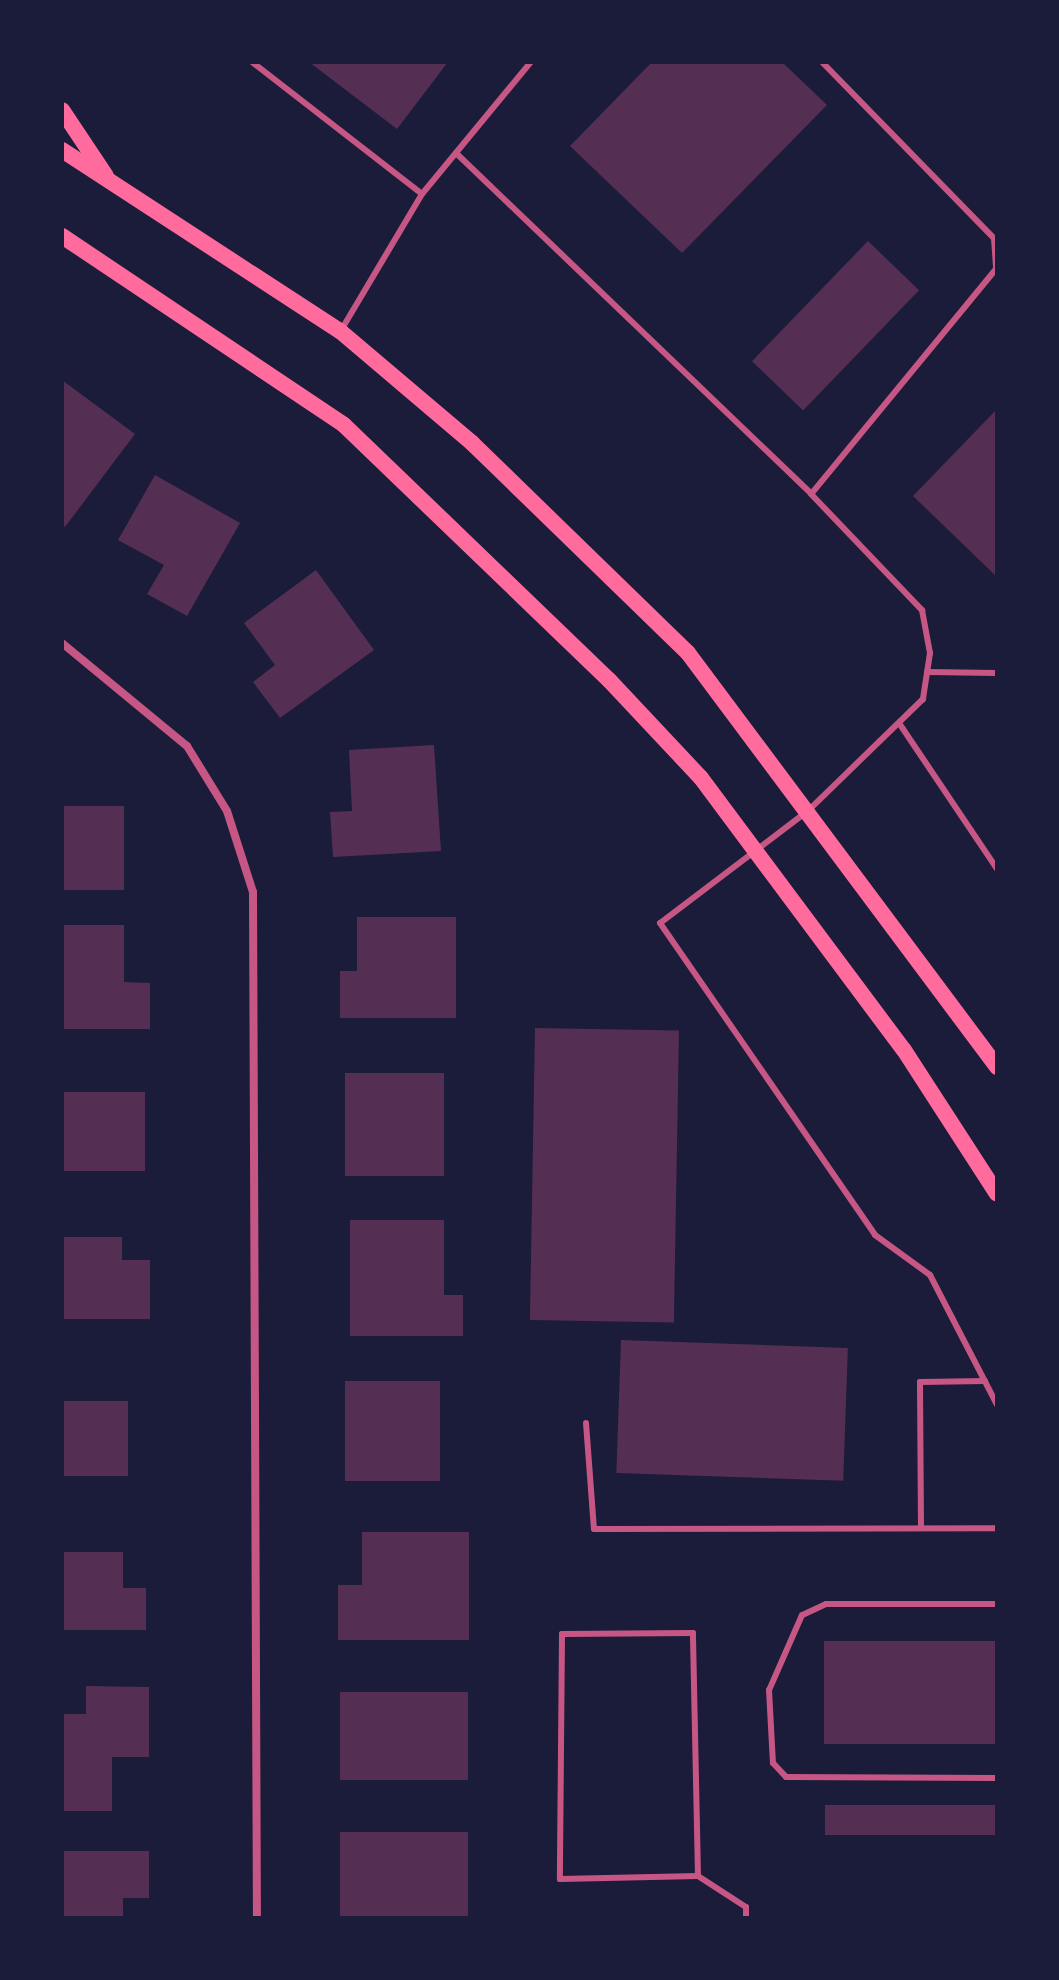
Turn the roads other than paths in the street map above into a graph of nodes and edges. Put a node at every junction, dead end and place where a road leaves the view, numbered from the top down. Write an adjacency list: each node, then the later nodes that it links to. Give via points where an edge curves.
1 (252, 62): 9 (lane)
2 (519, 62): 4 (lane)
3 (822, 62): 12 (lane, via 994,238 996,269)
4 (529, 65): 7 (lane)
5 (62, 110): 8 (main road)
6 (62, 150): 8 (main road)
7 (456, 153): 9 (lane); 12 (lane)
8 (111, 184): 11 (main road)
9 (422, 194): 11 (lane)
10 (62, 236): 18 (main road, via 344,425 609,680 701,778)
11 (340, 331): 17 (main road, via 472,443 688,653)
12 (811, 494): 14 (lane, via 922,610)
13 (62, 643): 30 (street, via 187,746 227,811 253,892)
14 (927, 672): 15 (lane); 16 (lane, via 923,699)
15 (997, 673)
16 (899, 723): 17 (lane); 19 (lane)
17 (809, 810): 18 (lane); 20 (main road)
18 (755, 851): 21 (main road, via 904,1050); 22 (lane, via 660,923 875,1235 930,1275)
19 (997, 869)
20 (997, 1067)
21 (997, 1194)
22 (985, 1381): 23 (lane); 25 (lane, via 920,1382)
23 (997, 1405)
24 (586, 1423): 25 (lane, via 594,1529)
25 (921, 1528): 26 (lane)
26 (997, 1528)
27 (997, 1604): 28 (lane, via 826,1604 802,1615 769,1690 773,1763 786,1777)
28 (997, 1778)
29 (698, 1876): 29 (lane, via 693,1633 562,1634 560,1879); 31 (lane, via 746,1907)
30 (257, 1918)
31 (746, 1918)

